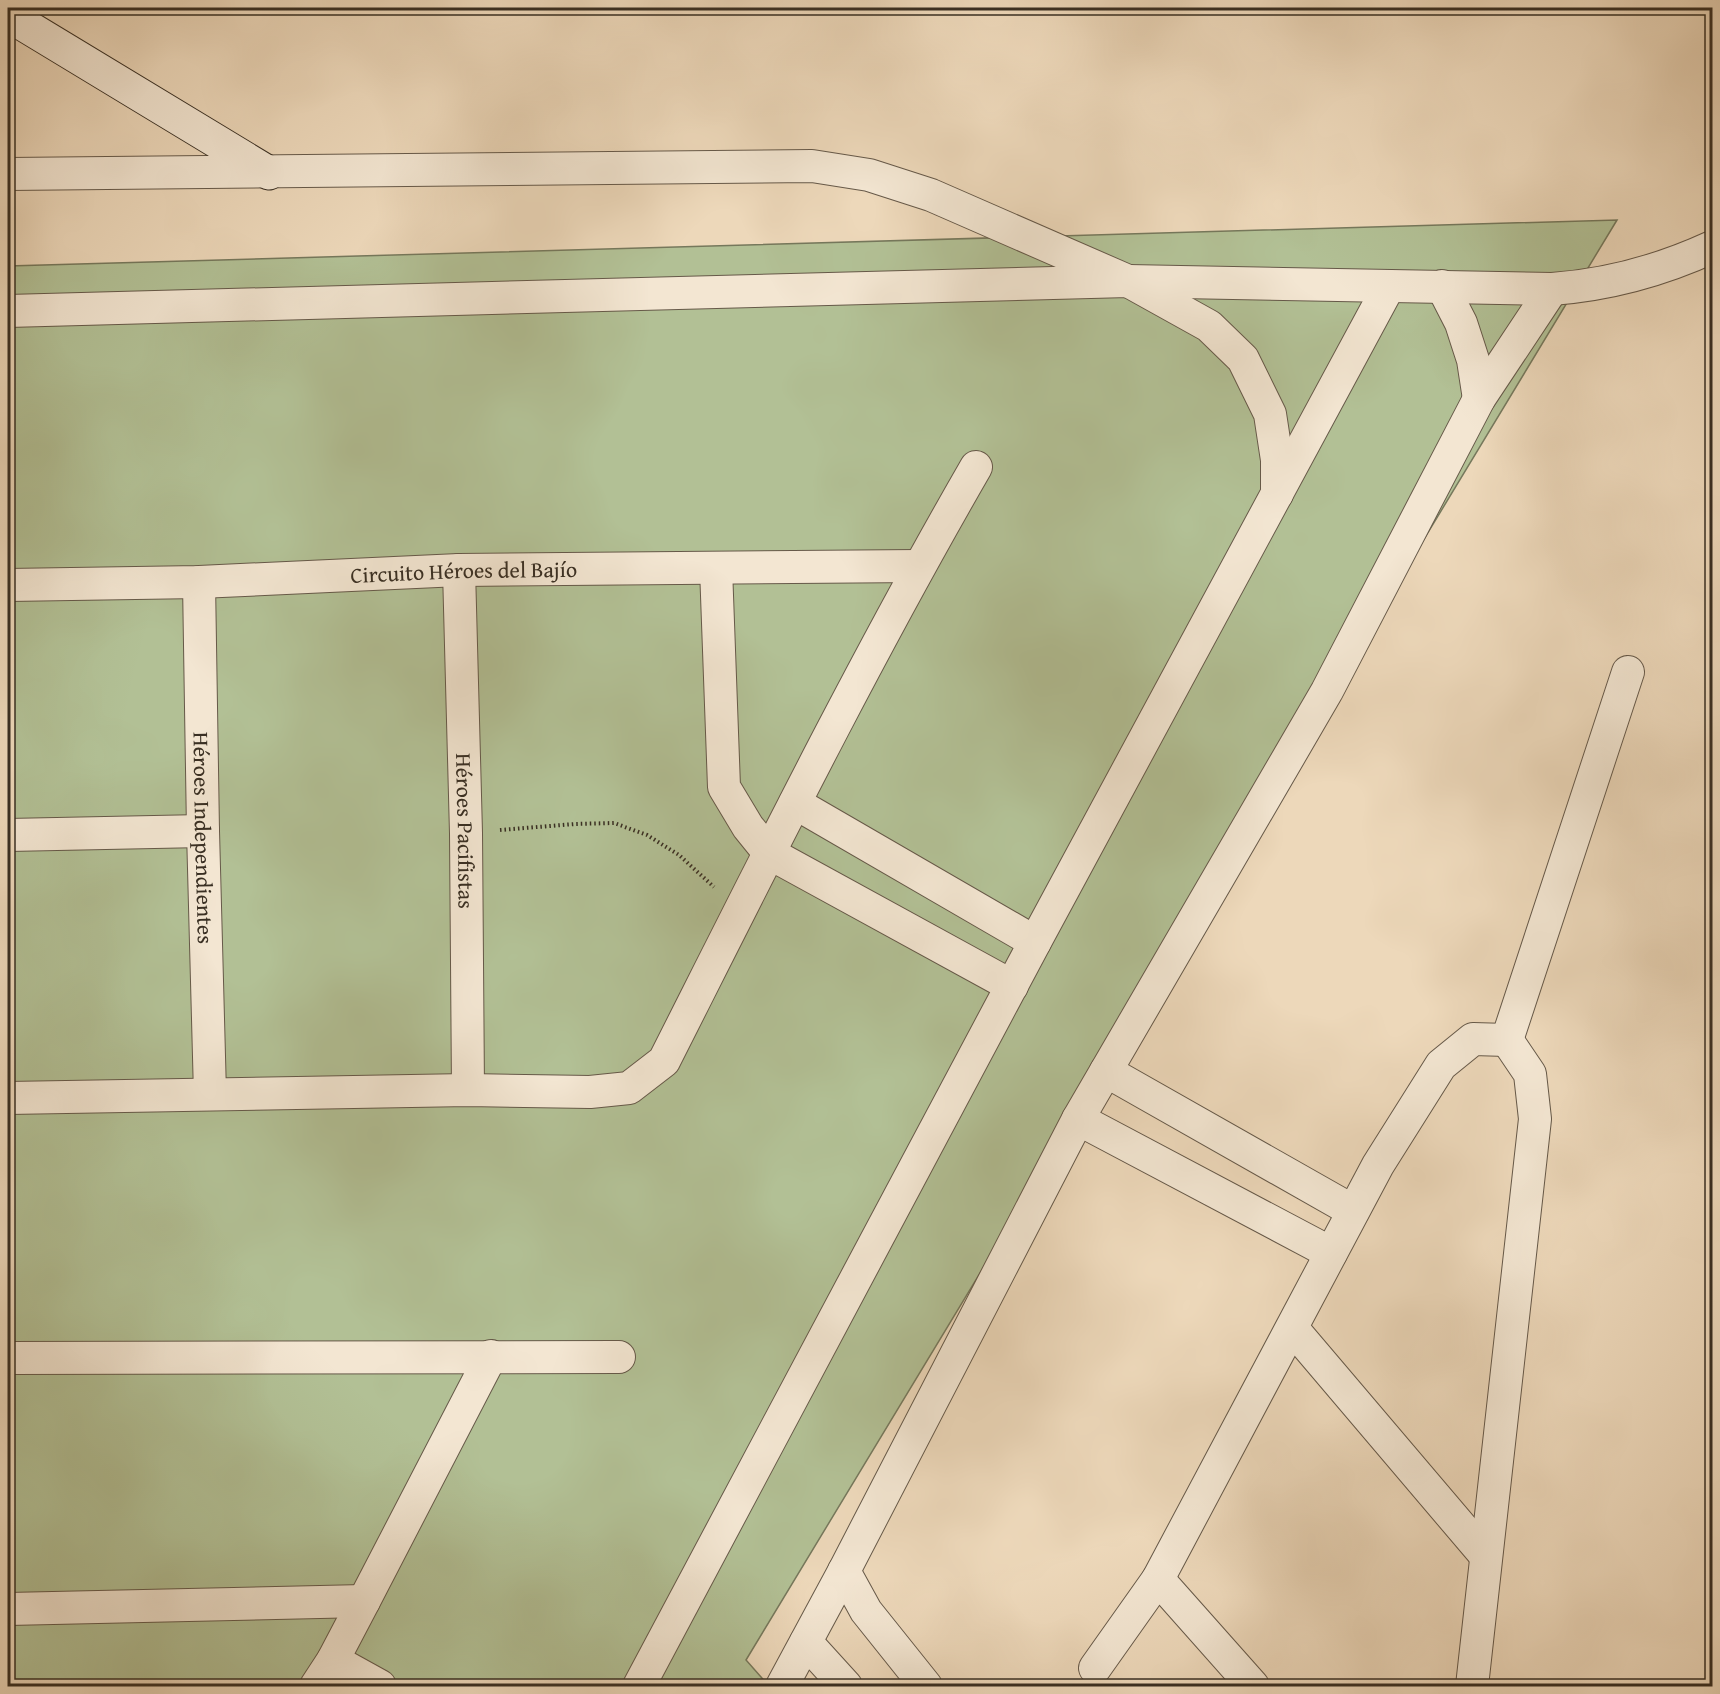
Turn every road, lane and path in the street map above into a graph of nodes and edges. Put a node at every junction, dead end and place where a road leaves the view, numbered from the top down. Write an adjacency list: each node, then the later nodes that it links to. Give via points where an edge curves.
1 (8, 15): 2 (street)
2 (269, 173): 3 (street); 5 (street, via 812,166 869,175 931,195)
3 (8, 174)
4 (1713, 247): 8 (street, via 1681,261 1614,280)
5 (1128, 281): 6 (street); 9 (street); 12 (street, via 1209,326 1243,359 1270,414)
6 (1389, 286): 7 (street); 12 (street)
7 (1442, 286): 8 (street); 10 (street, via 1461,323 1473,360)
8 (1552, 289): 10 (street)
9 (8, 311)
10 (1479, 399): 28 (street, via 1327,691)
11 (976, 467): 13 (street)
12 (1278, 494): 25 (street)
13 (919, 566): 14 (street, Circuito Héroes del Bajío); 19 (street)
14 (716, 568): 15 (street, Circuito Héroes del Bajío); 23 (street, via 724,787)
15 (459, 570): 16 (street, Circuito Héroes del Bajío); 21 (street, Héroes Pacifistas)
16 (199, 582): 17 (street, Circuito Héroes del Bajío); 20 (street, Héroes Independientes)
17 (8, 585)
18 (1628, 672): 27 (street)
19 (795, 803): 23 (street); 25 (street)
20 (203, 831): 22 (street); 30 (street, Héroes Independientes)
21 (466, 833): 24 (path, via 614,823 647,834 679,855); 29 (street, Héroes Pacifistas)
22 (8, 835)
23 (769, 853): 24 (street); 26 (street)
24 (739, 912): 29 (street, via 664,1061 629,1088 590,1092)
25 (1035, 942): 26 (street)
26 (1012, 986): 49 (street)
27 (1507, 1040): 33 (street, via 1473,1039 1441,1065); 39 (street, via 1530,1074 1535,1119)
28 (1106, 1071): 32 (street); 33 (street)
29 (468, 1090): 30 (street)
30 (210, 1094): 31 (street)
31 (8, 1098)
32 (1078, 1119): 34 (street); 40 (street)
33 (1353, 1211): 34 (street)
34 (1331, 1253): 35 (street)
35 (1293, 1329): 39 (street); 41 (street)
36 (491, 1356): 37 (street); 38 (street); 42 (street)
37 (619, 1357)
38 (8, 1358)
39 (1485, 1555): 54 (street)
40 (844, 1571): 44 (street); 52 (street, via 866,1611)
41 (1158, 1579): 46 (street); 53 (street)
42 (364, 1601): 43 (street); 45 (street)
43 (8, 1609)
44 (806, 1642): 50 (street); 51 (street)
45 (333, 1660): 47 (street); 48 (street)
46 (1095, 1668)
47 (316, 1686)
48 (380, 1686)
49 (639, 1686)
50 (782, 1686)
51 (846, 1686)
52 (926, 1686)
53 (1253, 1686)
54 (1472, 1686)

